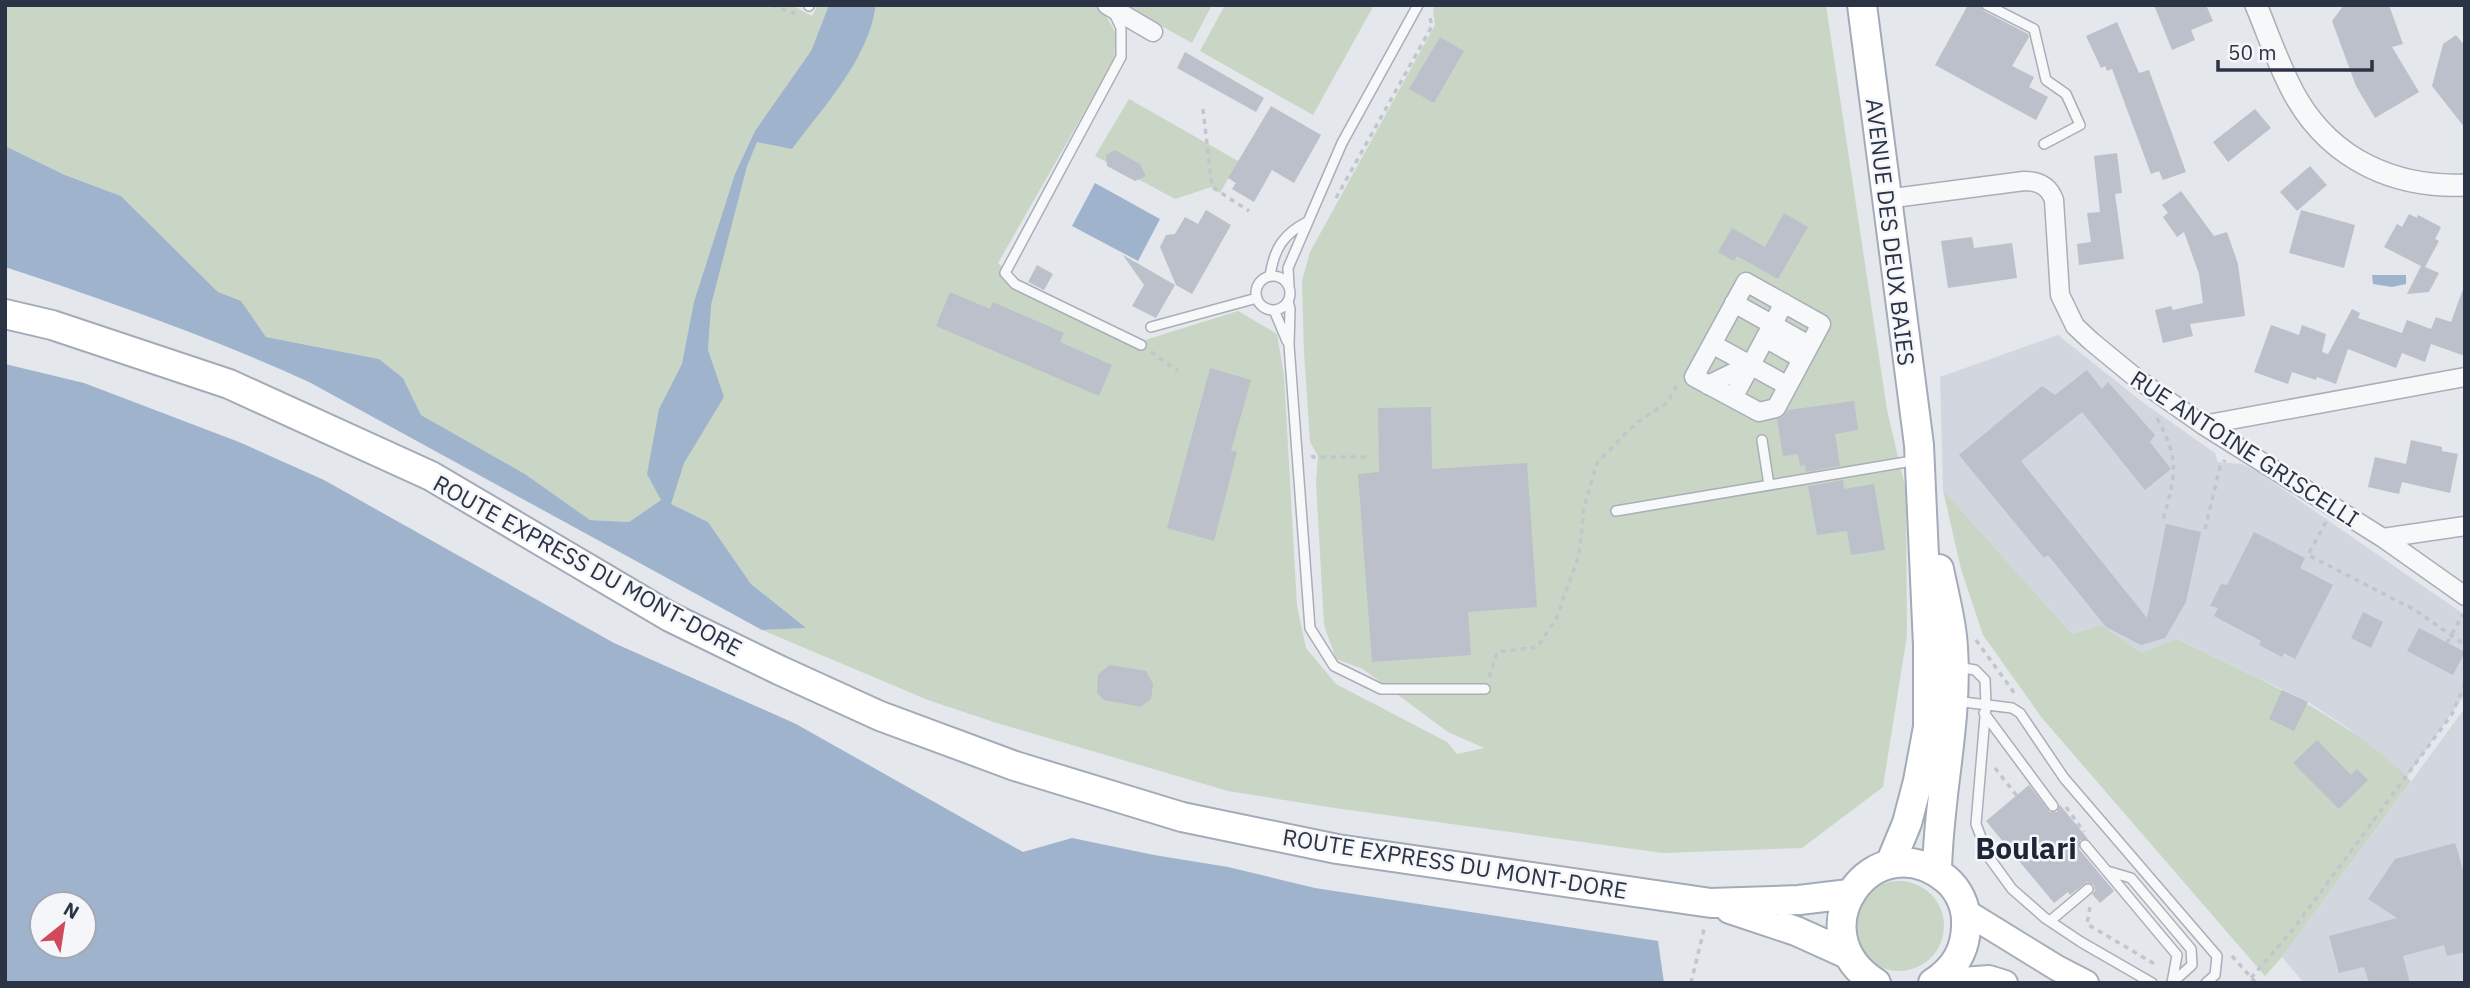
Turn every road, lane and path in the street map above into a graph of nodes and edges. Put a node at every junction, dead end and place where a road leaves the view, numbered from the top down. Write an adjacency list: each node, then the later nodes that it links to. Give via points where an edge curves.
1 (772, 5): 6 (path, via 793,13)
2 (1418, 5): 16 (lane, via 1342,143)
3 (1862, 5): 13 (main road, AVENUE DES DEUX BAIES)
4 (1987, 5): 11 (lane, via 2034,29 2046,80 2066,94 2080,125)
5 (2256, 5): 12 (street, via 2296,97 2331,140 2383,174)
6 (809, 6)
7 (1109, 6): 9 (street); 28 (lane, via 1121,28 1121,57 1005,273 1015,284)
8 (1428, 9): 14 (path, via 1432,26)
9 (1153, 32)
10 (1203, 109): 15 (path, via 1212,187)
11 (2044, 144)
12 (2465, 185)
13 (1886, 198): 38 (street, RUE ANTOINE GRISCELLI, via 2033,181 2050,189 2060,295 2075,326 2136,378); 42 (main road, AVENUE DES DEUX BAIES)
14 (1333, 203)
15 (1249, 211)
16 (1307, 222): 17 (lane, via 1289,231 1273,256); 18 (lane, via 1288,268)
17 (1270, 276): 18 (lane); 19 (lane, via 1260,282)
18 (1289, 286): 20 (lane)
19 (1257, 298): 23 (lane); 25 (lane)
20 (1288, 301): 23 (lane); 29 (lane)
21 (1734, 303): 22 (street, via 1746,282); 26 (street); 27 (street)
22 (1784, 303): 26 (street); 30 (street, via 1821,324)
23 (1274, 310): 29 (lane)
24 (5, 314): 69 (main road, ROUTE EXPRESS DU MONT-DORE, via 52,325 229,384 431,476 670,617 880,716 957,746 1182,817 1336,849)
25 (1151, 327)
26 (1769, 331): 30 (street); 31 (street)
27 (1712, 344): 31 (street); 35 (street, via 1694,377)
28 (1141, 345): 32 (path)
29 (1289, 345): 56 (lane, via 1310,628 1334,666 1381,689)
30 (1806, 352): 36 (street)
31 (1749, 365): 35 (street); 36 (street); 37 (street)
32 (1178, 371)
33 (2465, 377): 38 (street)
34 (1680, 379): 56 (path, via 1667,403 1636,423 1597,463 1584,507 1579,555 1556,619 1537,647 1497,652)
35 (1708, 385): 37 (street)
36 (1788, 386): 37 (street, via 1776,408 1759,412)
37 (1733, 398)
38 (2203, 425): 49 (street, RUE ANTOINE GRISCELLI)
39 (1762, 440): 44 (lane)
40 (1309, 451): 41 (path, via 1313,457)
41 (1367, 457)
42 (1919, 459): 44 (lane); 54 (main road, AVENUE DES DEUX BAIES); 63 (main road, AVENUE DES DEUX BAIES, via 1928,727 1919,780)
43 (2233, 459): 48 (path, via 2226,459 2220,467)
44 (1769, 485): 45 (lane)
45 (1616, 511)
46 (2328, 518): 51 (path, via 2308,555 2414,610)
47 (2465, 526): 49 (street)
48 (2204, 529)
49 (2383, 538): 50 (street, RUE ANTOINE GRISCELLI)
50 (2464, 605): 51 (path)
51 (2451, 636): 52 (path); 53 (path)
52 (2447, 643)
53 (2465, 645)
54 (1953, 666): 57 (main road, AVENUE DES DEUX BAIES); 58 (lane, via 1975,670 1985,680)
55 (2465, 684): 80 (path, via 2452,714 2295,927 2251,978)
56 (1485, 689)
57 (1952, 701): 58 (lane); 64 (main road, AVENUE DES DEUX BAIES)
58 (1985, 709): 61 (lane); 71 (lane, via 1976,824 1988,856 2012,889); 79 (lane, via 2012,708 2020,713 2064,778 2217,956 2215,975)
59 (1994, 766): 60 (path)
60 (2017, 796)
61 (2053, 806)
62 (2085, 845): 65 (lane)
63 (1890, 864): 64 (main road, via 1914,864); 67 (main road, via 1860,880)
64 (1937, 872): 70 (main road, via 1951,882)
65 (2106, 873): 75 (lane, via 2177,955); 75 (lane, via 2131,878 2191,949 2192,965)
66 (2088, 889): 71 (lane)
67 (1849, 894): 69 (main road, ROUTE EXPRESS DU MONT-DORE); 72 (main road, via 1841,934)
68 (2097, 900): 73 (path, via 2090,906 2087,924 2159,965)
69 (1711, 903): 72 (main road, ROUTE EXPRESS DU MONT-DORE, via 1796,931); 76 (path)
70 (1966, 912): 74 (main road, via 1967,939 1956,964); 78 (main road)
71 (2050, 922): 73 (lane)
72 (1862, 973)
73 (2153, 978)
74 (1934, 982): 77 (main road, via 1989,978)
75 (2173, 982)
76 (1691, 983)
77 (2005, 983)
78 (2086, 983)
79 (2206, 983)
80 (2256, 983)

